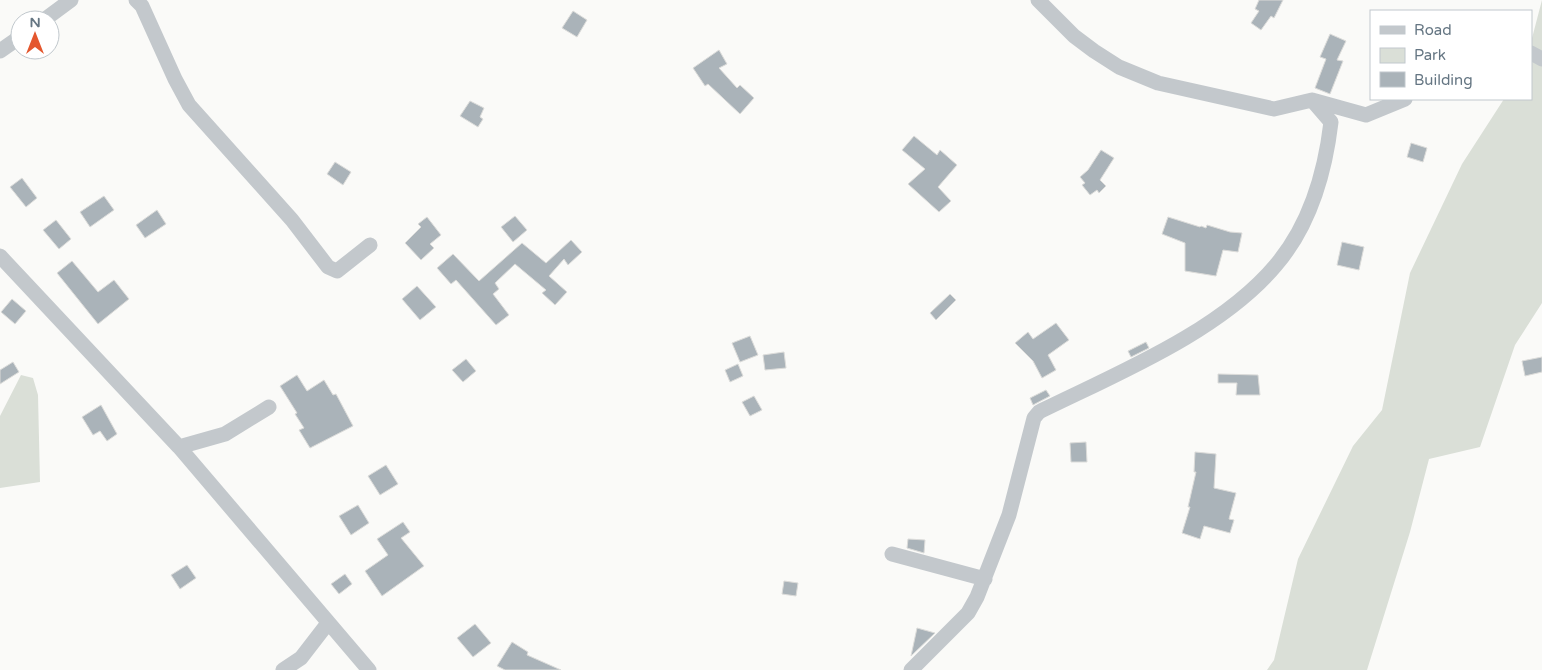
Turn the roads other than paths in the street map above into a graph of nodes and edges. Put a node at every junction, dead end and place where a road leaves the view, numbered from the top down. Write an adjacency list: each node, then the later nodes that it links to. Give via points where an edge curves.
1 (71, 0): 4 (street)
2 (136, 0): 7 (street, via 142,6 189,104 292,220 328,268 337,271)
3 (1038, 0): 5 (street, via 1094,51 1119,67 1158,83 1274,109)
4 (58, 10)
5 (1312, 100): 6 (street, via 1366,115); 12 (street, via 1331,122 1328,152 1313,200 1289,248 1255,288 1231,308 1123,372 1039,412 1034,418 1009,514)
6 (1403, 100)
7 (370, 245)
8 (0, 256): 10 (street)
9 (269, 407): 10 (street, via 225,434)
10 (179, 447): 13 (street)
11 (892, 554): 12 (street)
12 (985, 579): 16 (street, via 968,613)
13 (328, 623): 14 (street, via 301,658); 15 (street)
14 (283, 670)
15 (369, 670)
16 (911, 670)

